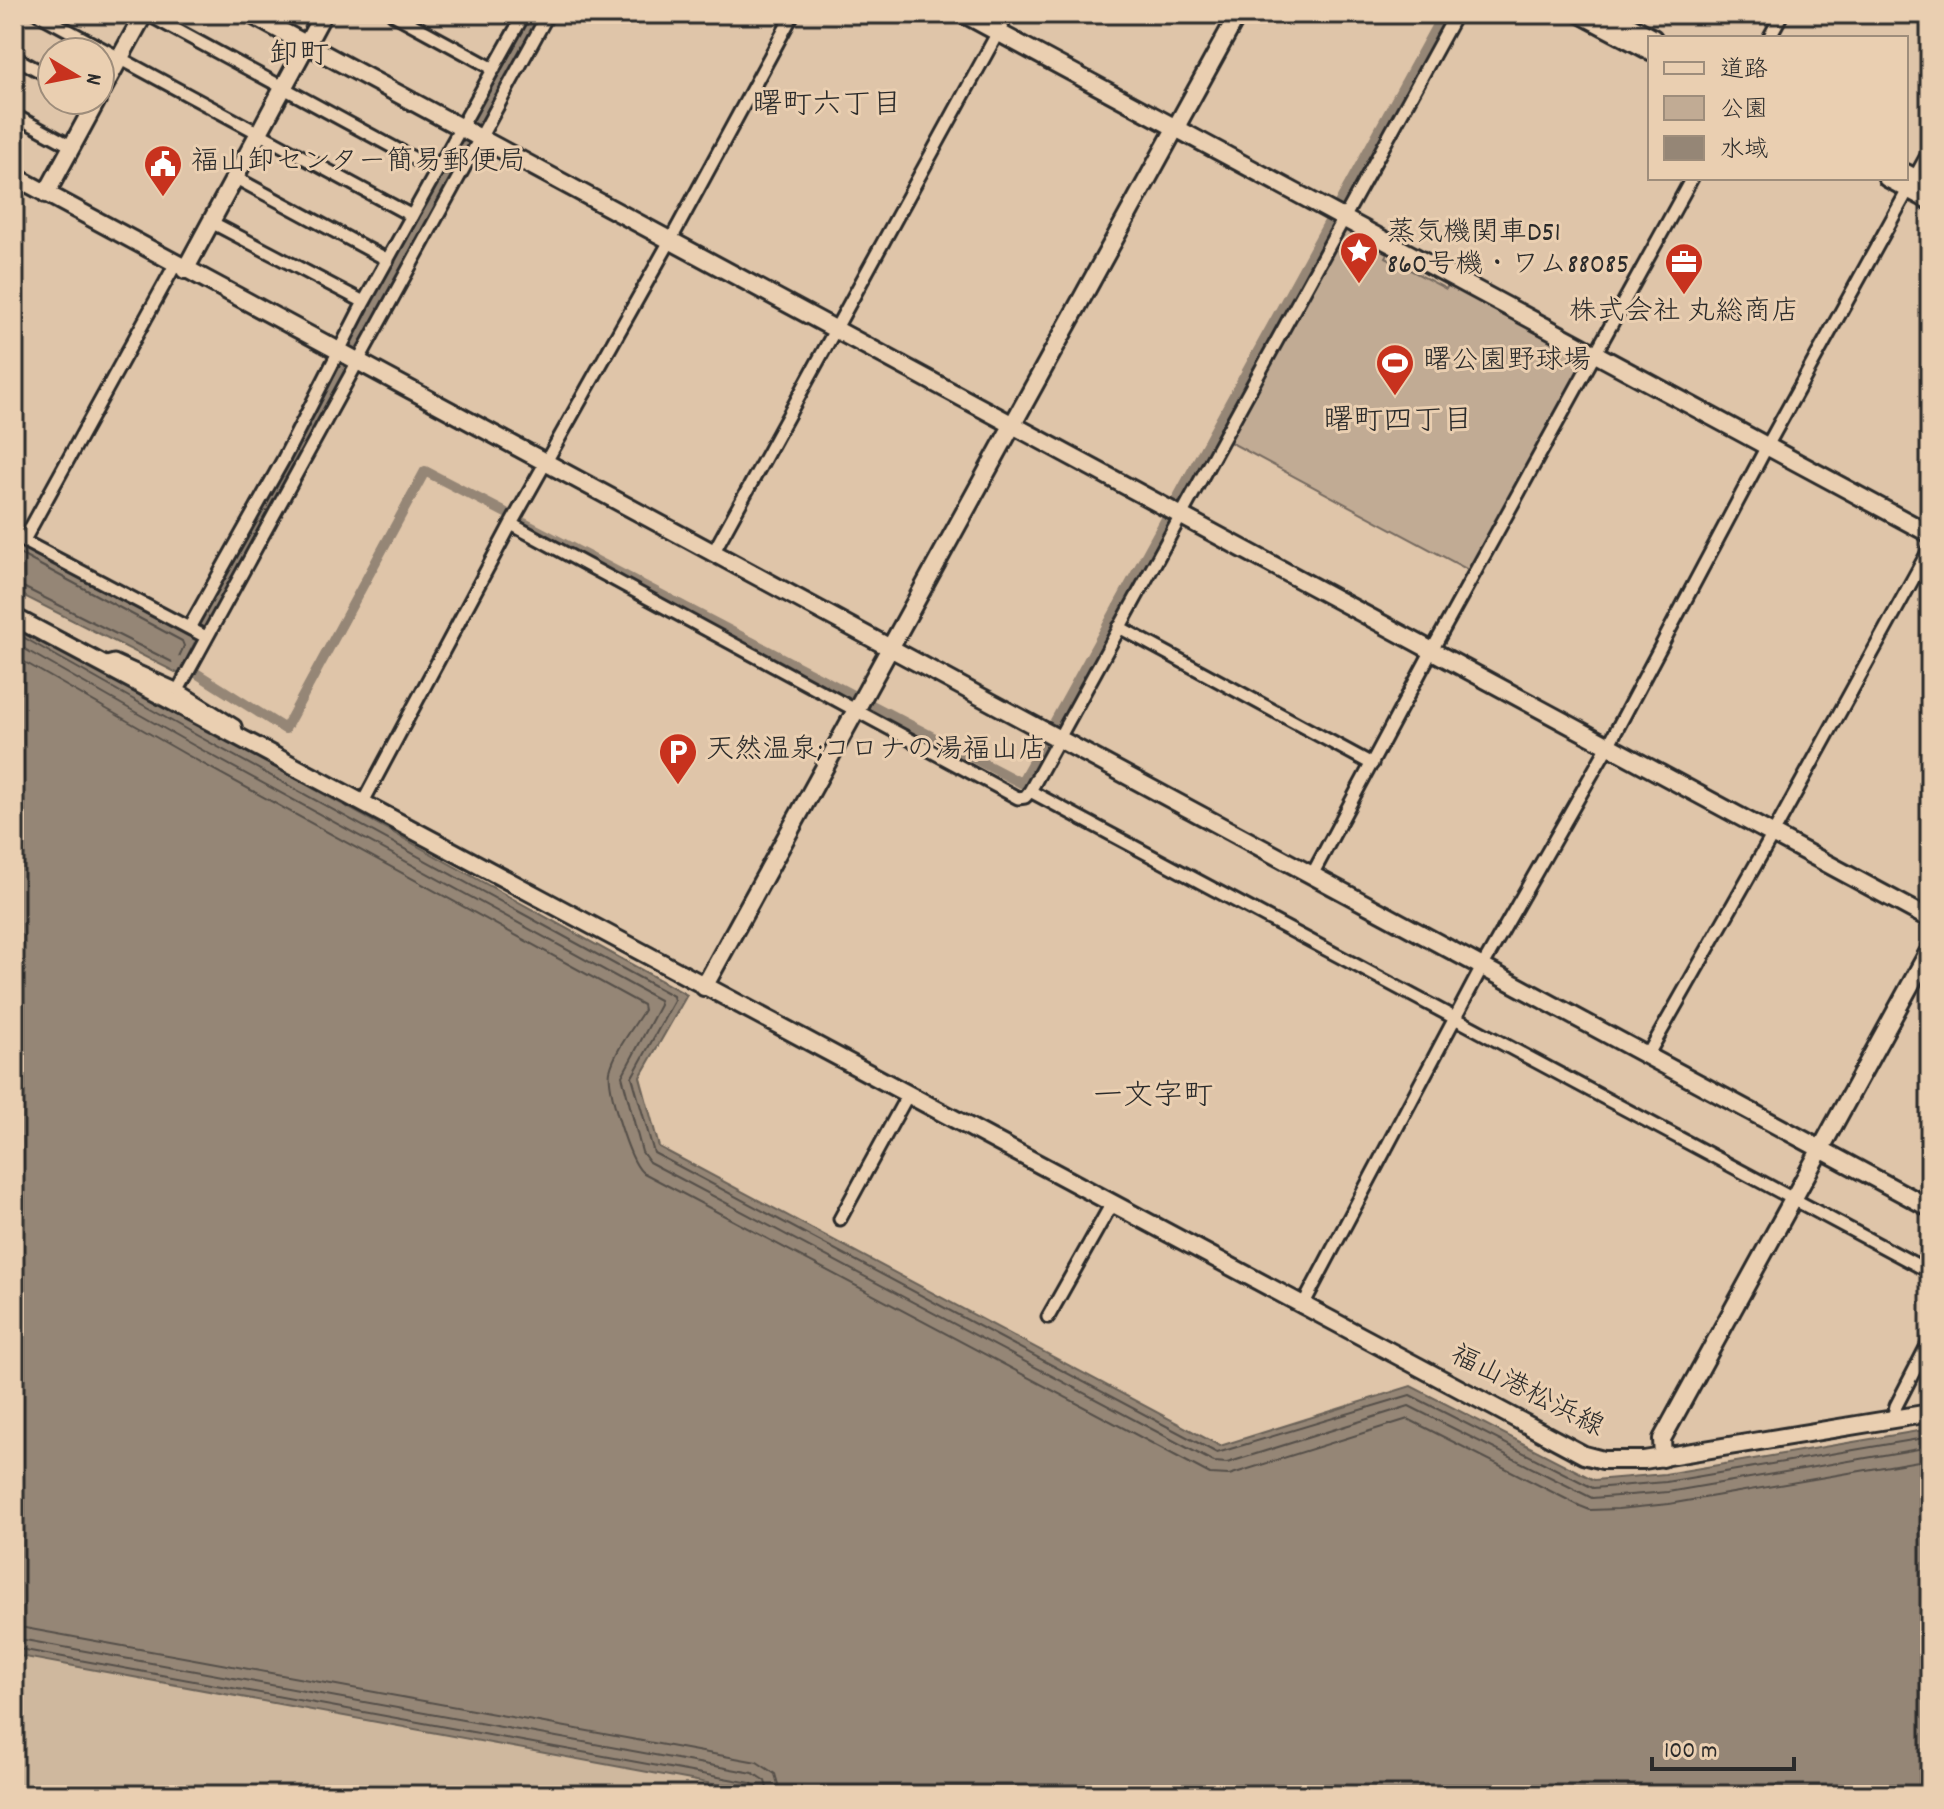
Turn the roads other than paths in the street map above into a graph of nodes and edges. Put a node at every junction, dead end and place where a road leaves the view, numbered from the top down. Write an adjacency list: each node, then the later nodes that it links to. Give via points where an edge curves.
1 (38, 14): 22 (street)
2 (146, 14): 22 (street); 26 (street)
3 (250, 14): 19 (street)
4 (323, 14): 19 (street)
5 (393, 14): 25 (street)
6 (524, 14): 25 (street)
7 (548, 14): 30 (street)
8 (793, 14): 44 (street)
9 (964, 14): 16 (street)
10 (1008, 14): 16 (street)
11 (1238, 14): 29 (street)
12 (1456, 14): 41 (street)
13 (1580, 14): 20 (street)
14 (1609, 14): 17 (street)
15 (1782, 14): 18 (street)
16 (998, 33): 29 (street); 48 (street)
17 (1649, 36)
18 (1770, 36)
19 (306, 45): 26 (street); 30 (street)
20 (1648, 50)
21 (14, 57): 24 (street)
22 (120, 57): 23 (street); 31 (street)
23 (116, 64)
24 (36, 69)
25 (494, 69): 30 (street)
26 (282, 88): 31 (street); 34 (street)
27 (14, 115): 32 (street)
28 (87, 116): 32 (street)
29 (1176, 128): 41 (street); 51 (street)
30 (471, 132): 34 (street); 44 (street); 50 (street)
31 (258, 133): 36 (street); 42 (street)
32 (71, 146): 39 (street)
33 (1930, 150): 38 (street)
34 (437, 171): 42 (street)
35 (14, 176): 39 (street)
36 (234, 177): 43 (street); 45 (street)
37 (1691, 180): 49 (street)
38 (1915, 181): 40 (street); 52 (street)
39 (46, 194): 46 (street)
40 (1930, 201)
41 (1337, 215): 49 (street); 54 (street)
42 (412, 216): 45 (street)
43 (211, 222): 46 (street); 47 (street)
44 (670, 241): 48 (street); 53 (street)
45 (388, 260): 47 (street)
46 (180, 267): 50 (street); 57 (street)
47 (364, 302): 50 (street)
48 (837, 329): 51 (street); 59 (street)
49 (1596, 353): 52 (street); 64 (street)
50 (348, 356): 53 (street); 62 (street); 62 (street, via 283,460)
51 (1014, 424): 54 (street); 63 (street)
52 (1766, 448): 56 (street); 70 (street)
53 (547, 462): 55 (street); 59 (street)
54 (1174, 511): 61 (street); 64 (street)
55 (511, 524): 67 (street); 73 (street)
56 (1930, 534)
57 (19, 538): 62 (street)
58 (1930, 548): 74 (street)
59 (713, 553): 63 (street)
60 (14, 617): 65 (street, 福山港松浜線)
61 (1119, 627): 68 (street); 71 (street)
62 (197, 633): 66 (street, via 194,658)
63 (890, 648): 67 (street); 68 (street)
64 (1431, 652): 70 (street); 71 (street)
65 (103, 664): 66 (street, via 114,661); 69 (street, 福山港松浜線)
66 (180, 685): 69 (street, via 235,726)
67 (857, 708): 72 (street, via 1018,798); 79 (street)
68 (1052, 734): 72 (street); 75 (street)
69 (237, 738): 73 (street, 福山港松浜線)
70 (1608, 746): 74 (street); 78 (street)
71 (1372, 764): 75 (street)
72 (1030, 791): 80 (street)
73 (362, 804): 79 (street, 福山港松浜線)
74 (1773, 834): 76 (street); 81 (street)
75 (1312, 875): 78 (street)
76 (1930, 919)
77 (1930, 949): 83 (street)
78 (1482, 967): 80 (street); 81 (street)
79 (704, 987): 82 (street, 福山港松浜線)
80 (1454, 1018): 84 (street); 89 (street)
81 (1647, 1056): 83 (street)
82 (907, 1096): 85 (street, 福山港松浜線); 87 (street)
83 (1820, 1150): 84 (street); 86 (street)
84 (1792, 1199): 88 (street); 94 (street, via 1662,1439)
85 (1111, 1205): 89 (street, 福山港松浜線); 90 (street)
86 (1930, 1208)
87 (840, 1219)
88 (1930, 1272)
89 (1302, 1307): 94 (street, 福山港松浜線, via 1584,1455 1603,1460)
90 (1048, 1317)
91 (1930, 1340): 93 (street)
92 (1930, 1413): 93 (street, 福山港松浜線)
93 (1893, 1419): 94 (street, 福山港松浜線)
94 (1663, 1458)

